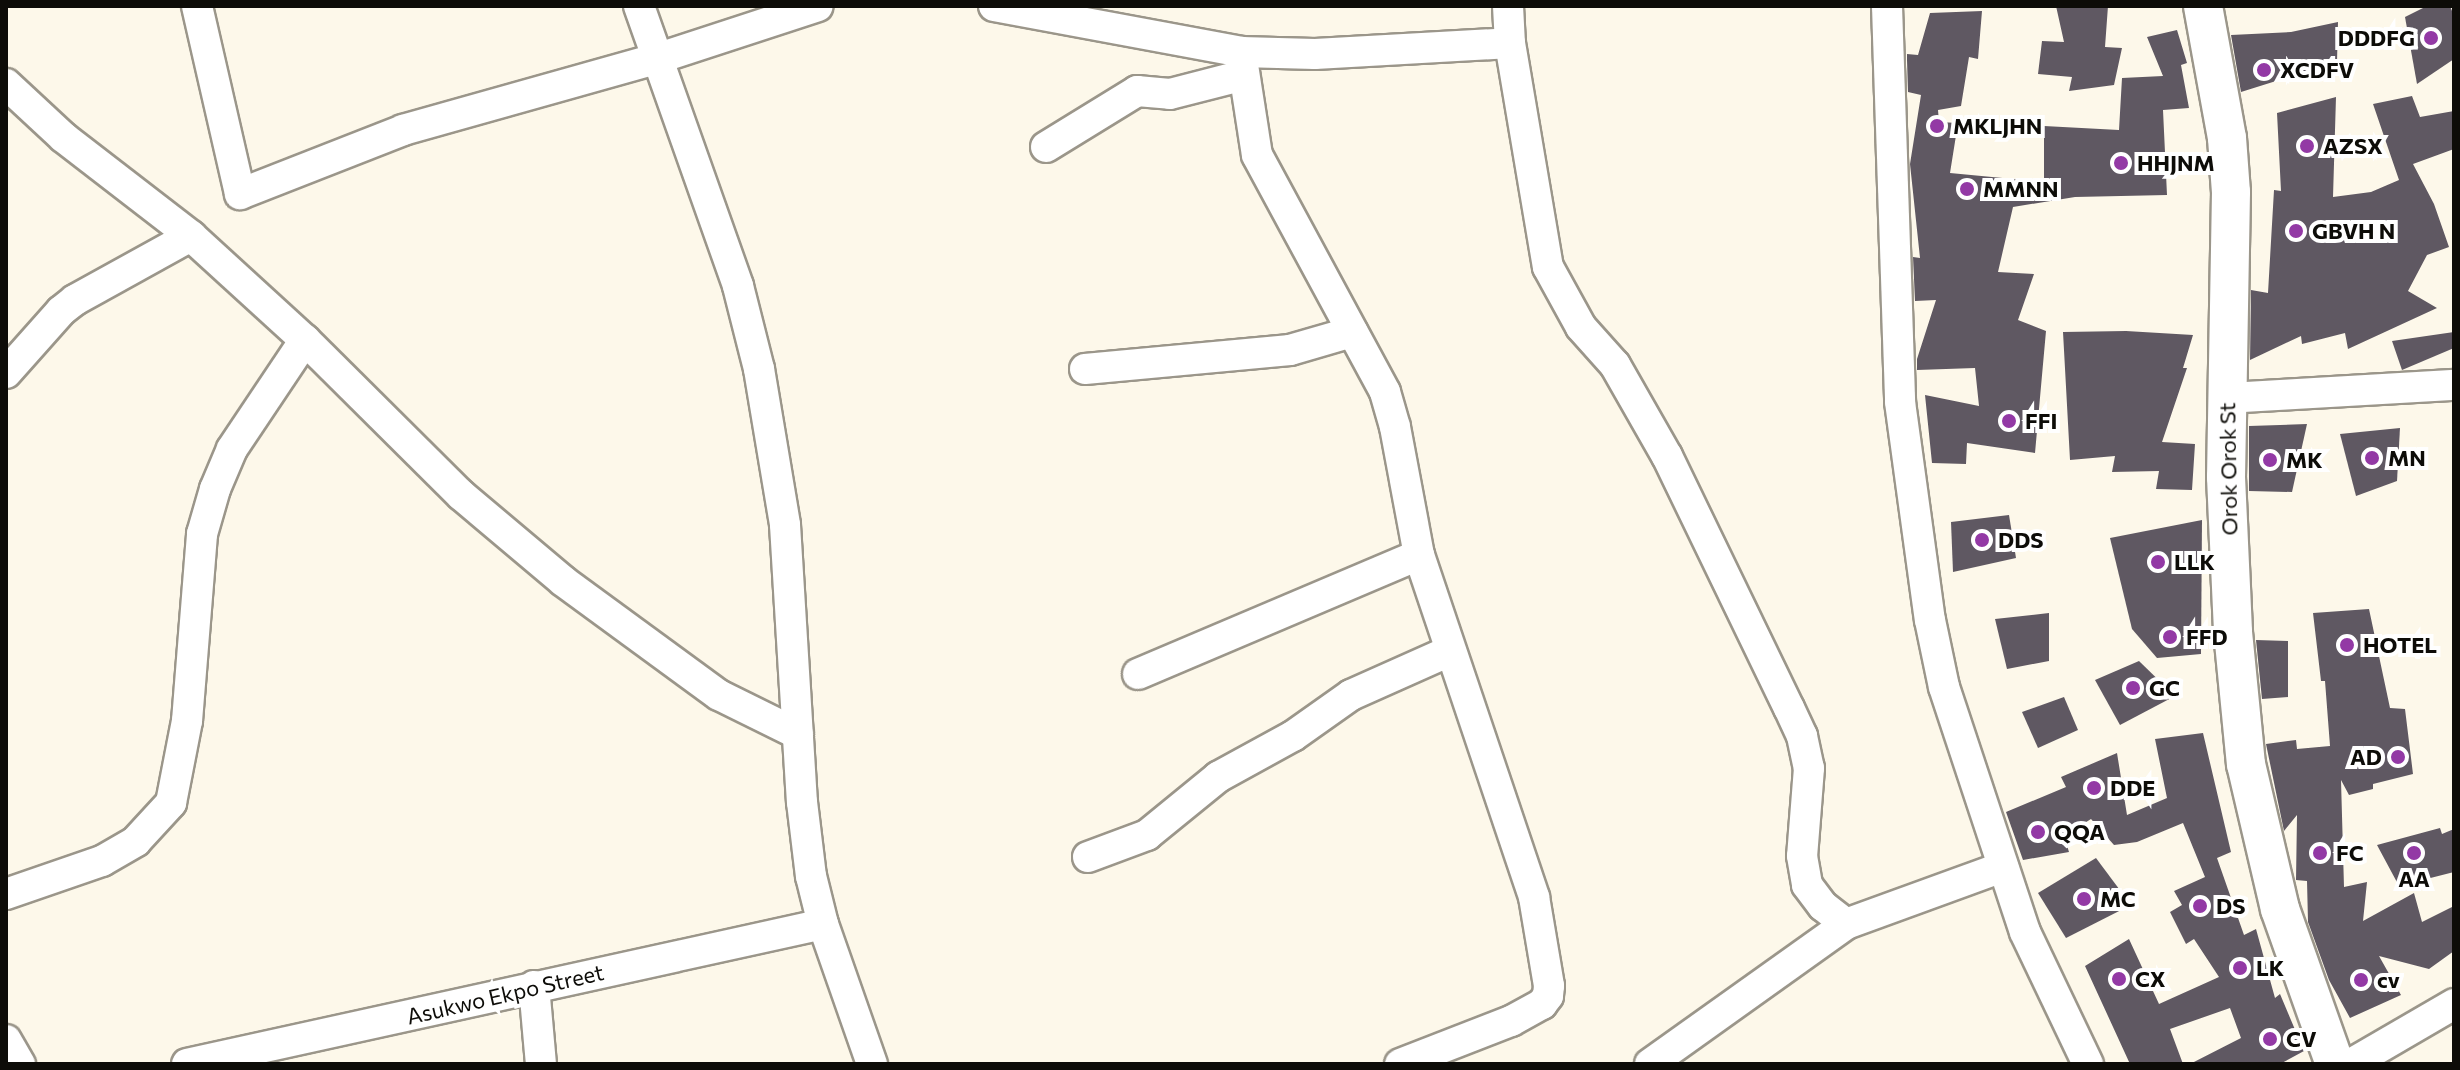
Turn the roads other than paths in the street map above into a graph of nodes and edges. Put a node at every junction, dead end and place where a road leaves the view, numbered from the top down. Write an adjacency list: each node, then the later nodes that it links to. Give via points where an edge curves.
1 (197, 6): 9 (street, via 240,194 403,130)
2 (639, 6): 9 (street)
3 (818, 6): 9 (street)
4 (994, 6): 10 (street)
5 (1508, 6): 8 (street)
6 (1887, 6): 25 (street, via 1900,402 1944,687)
7 (2203, 6): 19 (main road, Orok Orok St, via 2225,125 2231,192)
8 (1510, 43): 10 (street); 28 (street, via 1548,267 1581,327 1615,365 1667,456 1802,736 1809,768 1802,856 1807,885)
9 (656, 59): 23 (street, via 738,286 759,369 785,525)
10 (1243, 63): 12 (street, via 1170,94 1137,91); 14 (street, via 1257,155)
11 (6, 84): 13 (street, via 63,137)
12 (1046, 147)
13 (191, 236): 15 (street); 17 (street, via 68,305)
14 (1352, 332): 16 (street, via 1290,350); 20 (street, via 1388,404)
15 (305, 340): 23 (street, via 461,495 563,581 719,695); 26 (street, via 232,449 215,489 202,534 187,721 171,803 136,841 102,861)
16 (1085, 369)
17 (6, 373)
18 (2454, 385): 19 (street)
19 (2227, 398): 40 (main road, Orok Orok St, via 2226,492 2246,764 2280,909)
20 (1419, 555): 21 (street); 22 (street)
21 (1450, 651): 24 (street, via 1351,695 1293,736 1218,777 1147,835); 37 (street, via 1534,897 1548,996 1511,1021)
22 (1138, 674)
23 (798, 734): 27 (street, via 807,848)
24 (1088, 857)
25 (2003, 867): 28 (street); 39 (street, via 2025,932)
26 (6, 894)
27 (823, 924): 29 (street, Asukwo Ekpo Street); 36 (street)
28 (1846, 924): 38 (street)
29 (534, 986): 32 (street, Asukwo Ekpo Street); 35 (street)
30 (2454, 1004): 41 (street)
31 (6, 1040): 33 (street)
32 (277, 1056): 34 (street, Asukwo Ekpo Street)
33 (20, 1064)
34 (187, 1064)
35 (541, 1064)
36 (872, 1064)
37 (1400, 1064)
38 (1650, 1064)
39 (2088, 1064)
40 (2335, 1064)
41 (2351, 1064)

